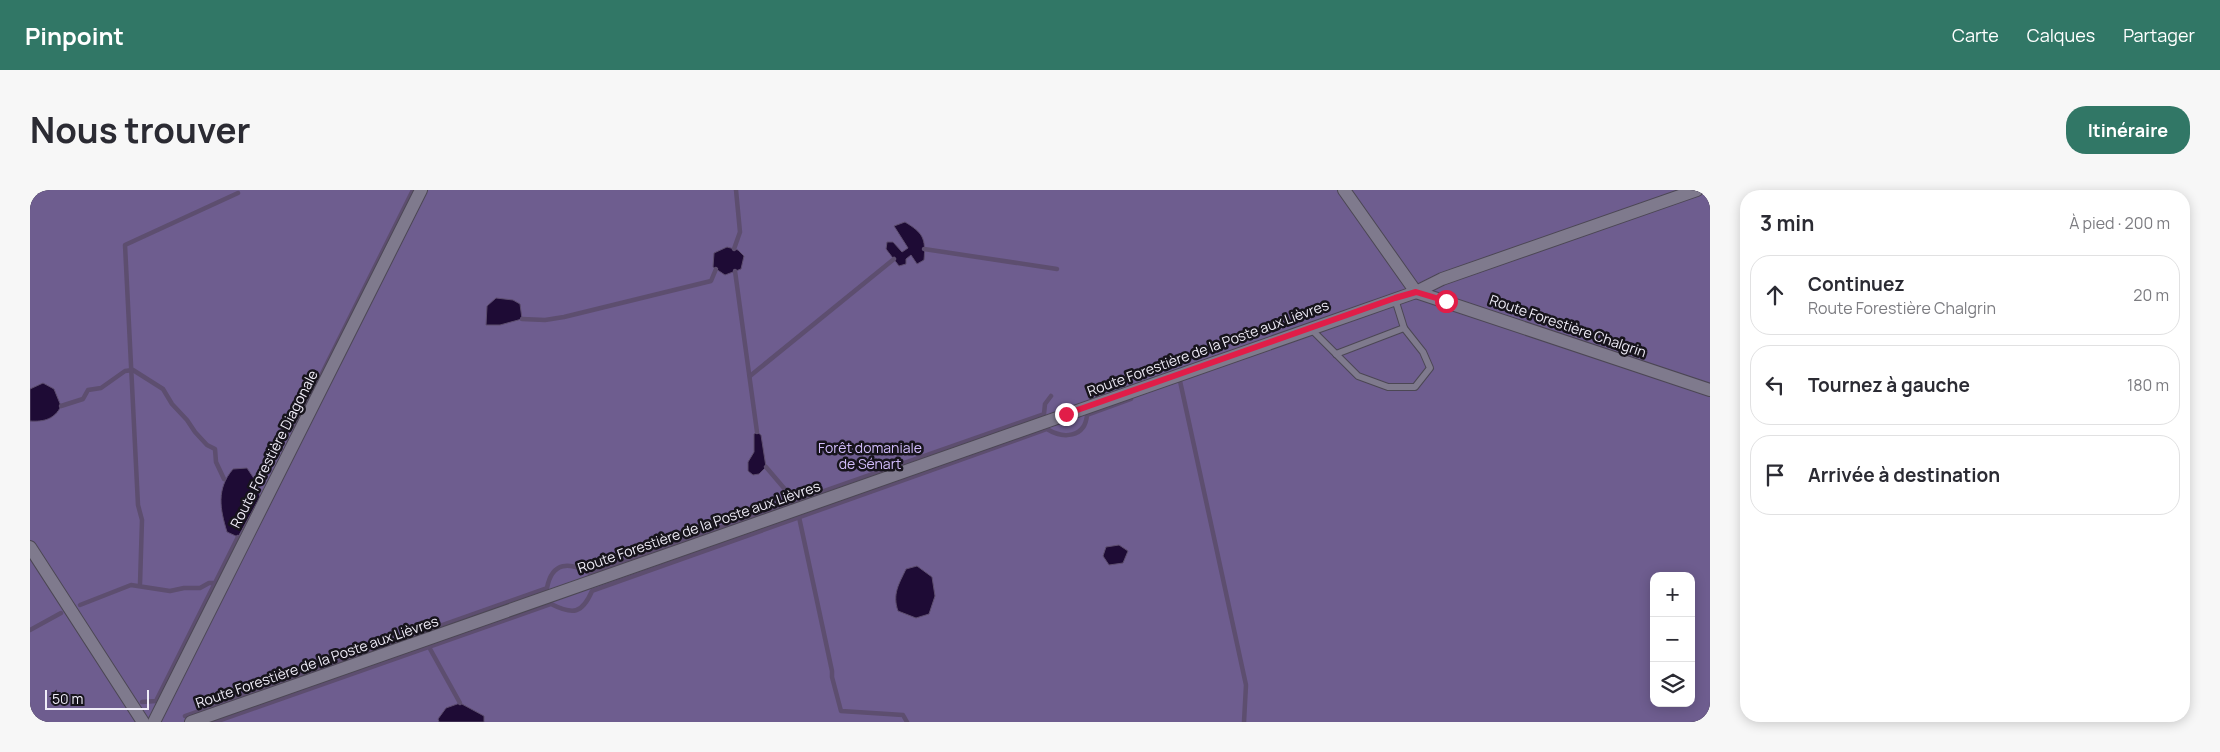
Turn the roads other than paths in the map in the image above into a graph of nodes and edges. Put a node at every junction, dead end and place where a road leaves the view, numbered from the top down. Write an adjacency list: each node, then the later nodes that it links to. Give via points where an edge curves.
1 (421, 190): 12 (street, Route Forestière Diagonale)
2 (1344, 190): 4 (street)
3 (1697, 190): 4 (street, Route Forestière de la Poste aux Lièvres, via 1442,279)
4 (1416, 292): 5 (street, Route Forestière de la Poste aux Lièvres); 9 (street, Route Forestière Chalgrin)
5 (1395, 298): 6 (street, Route Forestière de la Poste aux Lièvres); 7 (lane)
6 (1309, 328): 8 (lane); 13 (street, Route Forestière de la Poste aux Lièvres)
7 (1404, 328): 8 (lane); 8 (lane, via 1423,352 1430,368 1415,387 1388,387 1358,376)
8 (1336, 354)
9 (1710, 390)
10 (30, 547): 11 (street)
11 (143, 722)
12 (154, 722)
13 (191, 722)

